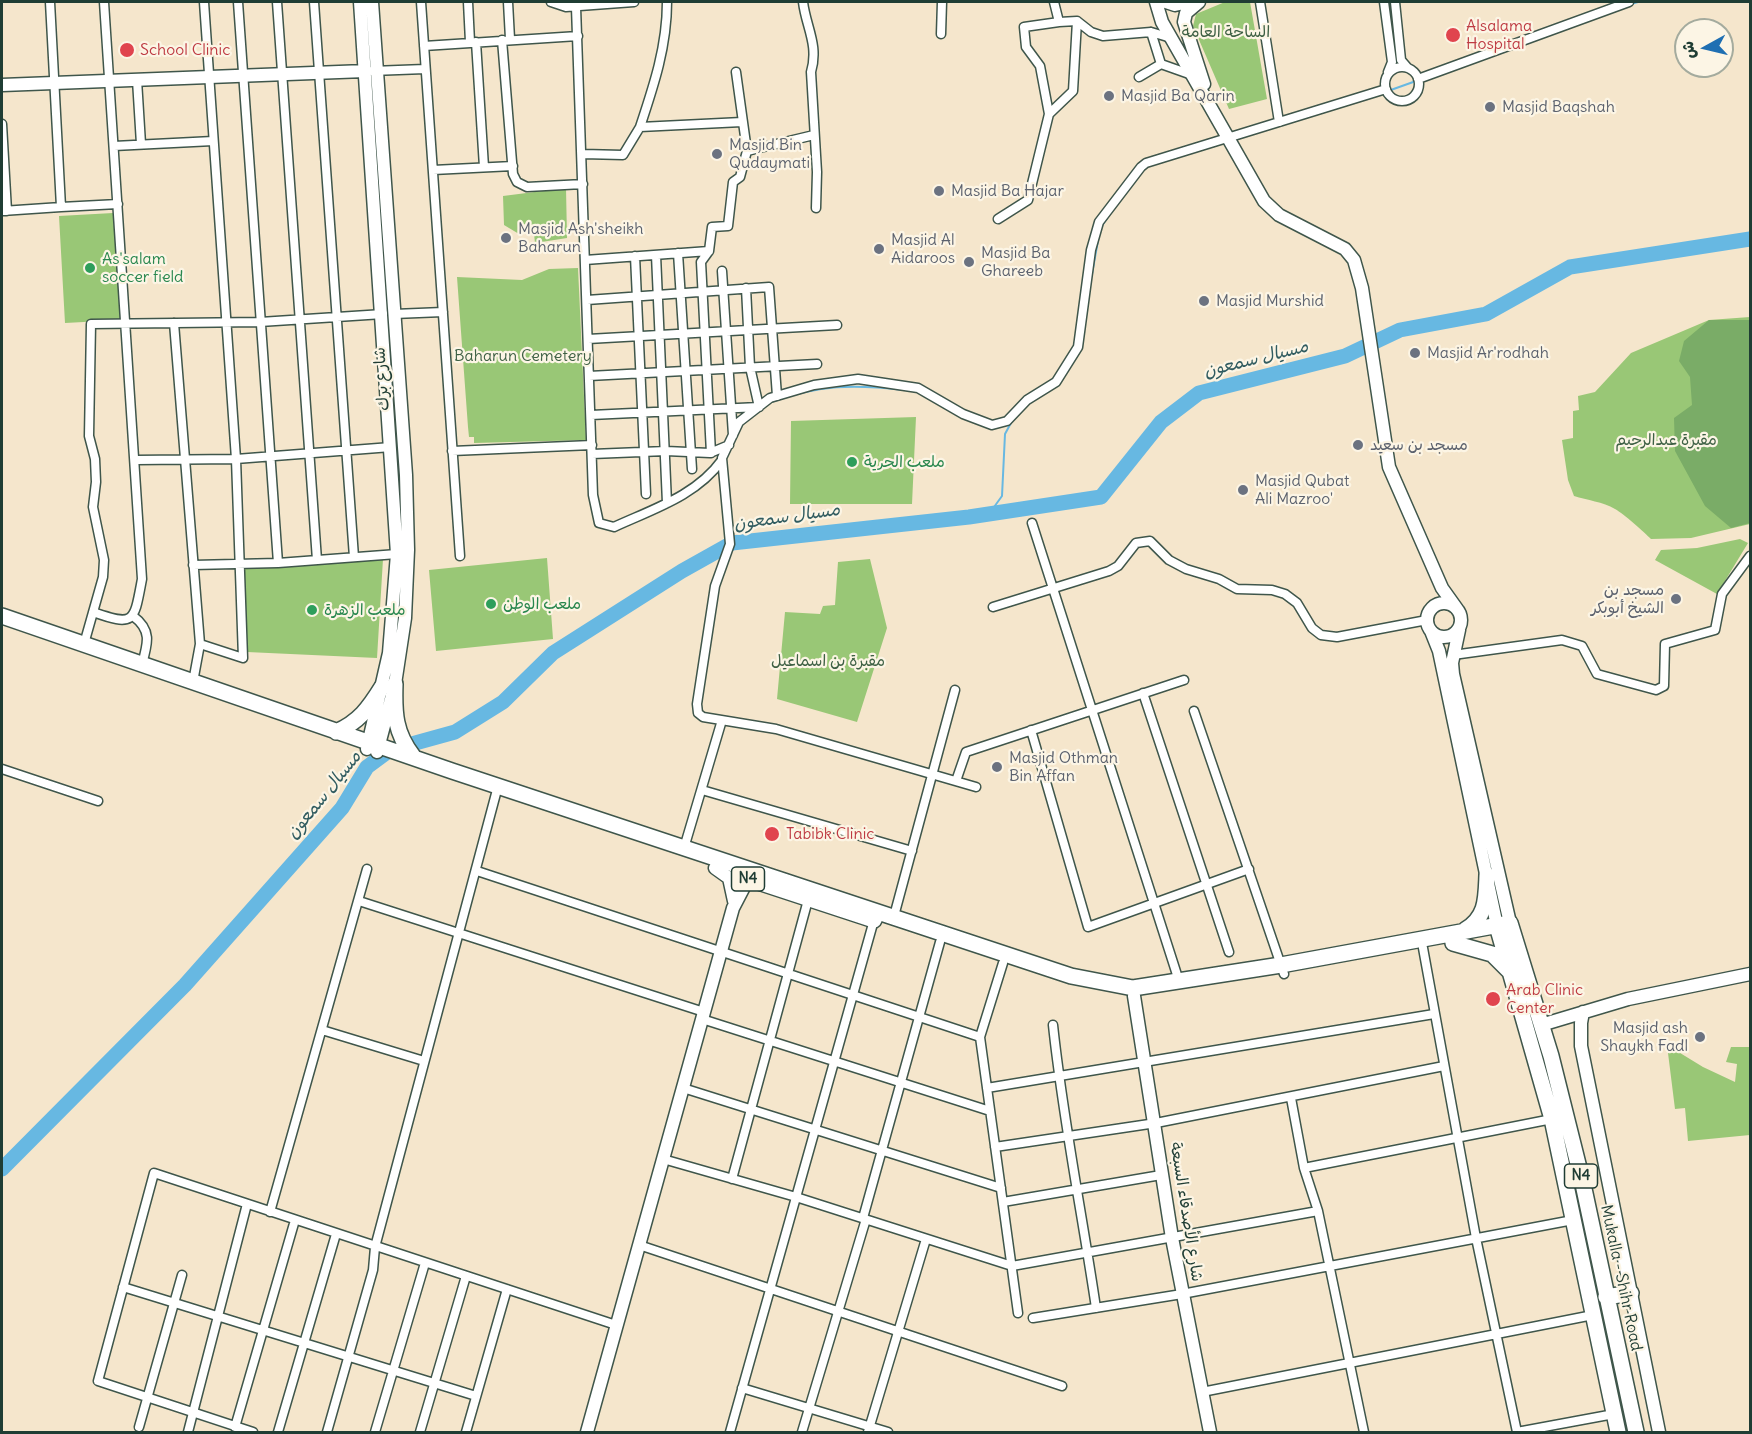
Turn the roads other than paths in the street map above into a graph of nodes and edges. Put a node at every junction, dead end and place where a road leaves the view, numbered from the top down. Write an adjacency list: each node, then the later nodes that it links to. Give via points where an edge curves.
1 (50, 2): 51 (street)
2 (104, 2): 50 (street)
3 (204, 2): 46 (street)
4 (238, 2): 45 (street)
5 (277, 2): 42 (street)
6 (314, 2): 41 (street)
7 (360, 2): 39 (main road, شارع برك)
8 (372, 2): 39 (main road, شارع برك)
9 (421, 2): 35 (street)
10 (468, 2): 34 (street)
11 (508, 2): 33 (street)
12 (551, 2): 26 (street)
13 (634, 2): 26 (street)
14 (667, 2): 59 (street, via 664,51)
15 (803, 2): 60 (street, via 815,56 811,72)
16 (942, 2): 30 (street)
17 (1054, 2): 28 (street)
18 (1156, 2): 32 (main road)
19 (1166, 2): 20 (main road)
20 (1189, 2)
21 (1199, 2): 55 (main road, via 1186,13 1184,22)
22 (1260, 2): 57 (street)
23 (1384, 2): 43 (street, via 1392,62)
24 (1395, 2): 37 (street, via 1401,60)
25 (1629, 2): 48 (street)
26 (576, 7): 31 (street)
27 (1077, 21): 28 (street); 29 (street, via 1103,36); 54 (street, via 1073,91)
28 (1059, 22): 54 (street, via 1024,27 1026,46 1040,66)
29 (1151, 32): 32 (street); 36 (street)
30 (941, 34)
31 (578, 36): 33 (street); 66 (street)
32 (1171, 38): 44 (main road)
33 (506, 39): 34 (street); 67 (street)
34 (473, 42): 35 (street); 68 (street)
35 (424, 46): 38 (street)
36 (1161, 64): 44 (street); 47 (street)
37 (1407, 68): 43 (street, via 1396,67); 48 (street)
38 (425, 69): 39 (street); 69 (street)
39 (371, 71): 41 (main road); 90 (main road, شارع برك)
40 (736, 72): 56 (street)
41 (319, 73): 42 (main road); 91 (street)
42 (282, 74): 45 (main road); 92 (street)
43 (1388, 74): 53 (street)
44 (1192, 75): 55 (main road)
45 (243, 76): 46 (main road); 93 (street)
46 (208, 77): 49 (main road); 62 (street)
47 (1139, 78)
48 (1418, 79): 53 (street, via 1417,91 1409,99 1398,100)
49 (137, 80): 50 (main road); 63 (street)
50 (109, 81): 51 (main road); 64 (street)
51 (56, 83): 52 (main road); 72 (street)
52 (2, 85)
53 (1386, 89): 57 (street)
54 (1049, 114): 75 (street, via 1028,200)
55 (1216, 117): 61 (main road)
56 (742, 122): 59 (street); 65 (street)
57 (1279, 122): 61 (street)
58 (2, 124): 74 (street)
59 (640, 127): 66 (street, via 622,155)
60 (814, 135): 65 (street); 73 (street)
61 (1228, 138): 115 (street, via 1146,163 1117,196 1100,222 1091,250 1078,347 1056,382 1027,400 1007,421 992,425 963,414 918,388 858,379 814,385); 151 (main road, via 1264,201 1279,215 1332,240 1354,260 1362,288 1389,467)
62 (213, 141): 63 (street); 95 (street)
63 (141, 144): 64 (street)
64 (114, 146): 71 (street)
65 (747, 151): 76 (street, via 740,177 733,182 728,226 712,227)
66 (582, 154): 70 (street)
67 (513, 166): 68 (street); 70 (street, via 513,174 522,186)
68 (484, 167): 69 (street)
69 (433, 170): 89 (street)
70 (583, 184): 80 (street)
71 (118, 204): 72 (street); 96 (street)
72 (61, 207): 74 (street)
73 (816, 208)
74 (4, 211)
75 (998, 219)
76 (709, 251): 77 (street); 84 (street, via 701,262)
77 (678, 253): 78 (street); 85 (street)
78 (656, 255): 79 (street); 86 (street)
79 (635, 256): 80 (street); 87 (street)
80 (585, 260): 88 (street)
81 (722, 271): 83 (street)
82 (746, 288): 83 (street); 98 (street, via 769,287); 99 (street)
83 (723, 290): 84 (street); 100 (street)
84 (702, 291): 85 (street); 101 (street)
85 (680, 293): 86 (street); 102 (street)
86 (658, 295): 87 (street); 103 (street)
87 (637, 296): 88 (street); 104 (street)
88 (587, 300): 105 (street)
89 (442, 312): 90 (street); 128 (street)
90 (388, 314): 91 (street); 125 (main road, شارع برك); 167 (main road, شارع برك, via 408,550 404,628)
91 (336, 318): 92 (street); 127 (street)
92 (300, 320): 93 (street); 133 (street)
93 (260, 322): 95 (street); 134 (street)
94 (174, 323): 95 (street); 96 (street); 135 (street)
95 (225, 323): 136 (street)
96 (126, 324): 137 (street); 155 (street, via 91,324 89,436 95,459 93,507 104,560)
97 (837, 325): 98 (street)
98 (772, 328): 99 (street); 107 (street)
99 (748, 330): 100 (street); 108 (street)
100 (726, 331): 101 (street); 109 (street)
101 (705, 332): 102 (street); 110 (street)
102 (683, 333): 103 (street); 111 (street)
103 (661, 335): 104 (street); 112 (street)
104 (639, 336): 105 (street); 113 (street)
105 (588, 339): 114 (street)
106 (818, 364): 107 (street)
107 (774, 366): 108 (street); 115 (street)
108 (750, 368): 109 (street); 116 (street)
109 (728, 369): 110 (street); 117 (street)
110 (707, 370): 111 (street); 118 (street)
111 (685, 371): 112 (street); 119 (street)
112 (663, 372): 113 (street); 120 (street)
113 (641, 374): 114 (street); 121 (street)
114 (589, 376): 122 (street)
115 (777, 396): 116 (street)
116 (759, 407): 117 (street); 123 (street, via 739,422)
117 (731, 408): 118 (street); 123 (street)
118 (710, 409): 119 (street); 132 (street)
119 (688, 410): 120 (street); 131 (street)
120 (664, 412): 121 (street); 129 (street)
121 (642, 413): 122 (street); 130 (street)
122 (591, 415): 126 (street)
123 (733, 435): 124 (street)
124 (729, 444): 132 (street); 138 (street)
125 (391, 447): 127 (street); 143 (main road, شارع برك)
126 (592, 449): 128 (street); 130 (street); 141 (street, via 593,495 599,523 614,527)
127 (346, 450): 133 (street); 146 (street)
128 (452, 451): 144 (street)
129 (666, 451): 130 (street); 131 (street); 141 (street)
130 (644, 452): 140 (street)
131 (691, 452): 132 (street); 139 (street)
132 (711, 453)
133 (309, 454): 134 (street); 147 (street)
134 (270, 457): 136 (street); 148 (street)
135 (185, 459): 136 (street); 137 (street); 150 (street)
136 (236, 459): 149 (street)
137 (136, 460): 156 (street, via 142,579)
138 (722, 460): 141 (street, via 697,487); 172 (street, via 730,544 716,586 696,707 703,717)
139 (692, 469)
140 (646, 494)
141 (667, 503)
142 (1032, 523): 152 (street)
143 (397, 554): 146 (street); 167 (main road, شارع برك)
144 (460, 556)
145 (1750, 556): 163 (street, via 1722,594 1715,630 1665,644 1664,686 1656,690 1597,674 1582,646 1562,640)
146 (354, 557): 147 (street)
147 (316, 560): 148 (street)
148 (278, 563): 149 (street)
149 (239, 564): 150 (street); 162 (street, via 243,658)
150 (194, 565): 162 (street)
151 (1435, 569): 154 (main road, via 1447,598); 158 (main road)
152 (1054, 588): 153 (street); 158 (street, via 1109,571 1118,566 1136,543 1150,541 1169,560 1237,589 1285,594 1297,603 1321,635 1336,637); 170 (street)
153 (993, 607)
154 (1457, 609): 158 (main road, via 1441,604); 160 (main road, via 1461,619)
155 (93, 612): 156 (street, via 121,622); 161 (street)
156 (133, 615): 164 (street, via 143,623 149,639)
157 (2, 616): 161 (highway, N4)
158 (1430, 620): 160 (main road, via 1445,638); 190 (main road)
159 (2, 626): 175 (highway, N4)
160 (1459, 630): 163 (main road)
161 (84, 644): 164 (highway, N4)
162 (200, 644): 166 (street)
163 (1453, 655): 199 (main road, via 1458,705)
164 (142, 664): 166 (highway, N4)
165 (1184, 680): 169 (street)
166 (193, 682): 174 (highway, N4)
167 (388, 685): 174 (highway, via 367,712); 175 (main road, شارع برك); 176 (highway, via 399,734)
168 (955, 690): 178 (street)
169 (1143, 693): 170 (street); 192 (street)
170 (1093, 710): 173 (street); 195 (street)
171 (1194, 711): 188 (street)
172 (722, 720): 178 (street, via 776,729); 182 (street)
173 (1031, 730): 179 (street, via 966,752); 195 (street, via 1088,927)
174 (336, 732): 175 (highway, N4)
175 (373, 747): 176 (highway, N4); 181 (highway, N4)
176 (412, 756): 181 (highway, N4)
177 (2, 769): 183 (street)
178 (932, 774): 179 (street); 185 (street)
179 (957, 781): 180 (street)
180 (976, 786)
181 (497, 789): 184 (highway, N4); 186 (highway, N4); 189 (street)
182 (702, 790): 184 (street); 185 (street)
183 (98, 801)
184 (684, 848): 197 (highway, N4)
185 (912, 850): 197 (street)
186 (715, 868): 191 (highway, N4); 196 (main road, via 729,878 735,897)
187 (368, 869): 194 (street)
188 (1249, 869): 192 (street); 207 (street)
189 (477, 871): 200 (street); 204 (street)
190 (1487, 876): 199 (main road); 202 (highway, via 1484,911)
191 (758, 882): 193 (highway, N4); 196 (main road, via 746,883)
192 (1206, 885): 195 (street); 205 (street)
193 (808, 900): 198 (highway, N4); 208 (street)
194 (358, 901): 200 (street); 220 (street)
195 (1156, 903): 211 (street)
196 (733, 908): 204 (main road)
197 (894, 916): 201 (highway, N4)
198 (874, 920): 201 (highway, N4); 212 (street)
199 (1505, 930): 202 (highway, N4); 209 (highway, N4); 219 (highway, Mukalla - Shihr Road / N4)
200 (460, 934): 216 (street); 223 (street)
201 (940, 937): 206 (highway, N4); 211 (highway, N4, via 1071,976 1133,988); 217 (street)
202 (1456, 938): 203 (highway, N4); 207 (highway, N4); 209 (highway, via 1492,954)
203 (1423, 948): 207 (highway, N4); 215 (street)
204 (721, 951): 208 (street); 216 (main road)
205 (1229, 952)
206 (1003, 963): 213 (highway, N4, via 1065,984); 221 (street)
207 (1282, 969): 211 (highway, N4); 213 (highway, N4)
208 (789, 974): 212 (street); 222 (street)
209 (1512, 974): 234 (highway, N4)
210 (1750, 974): 214 (main road)
211 (1179, 981)
212 (853, 995): 217 (street); 224 (street)
213 (1134, 996): 225 (main road, شارع الأصدقاء السبعة)
214 (1583, 1012): 219 (main road); 272 (main road, via 1581,1046)
215 (1434, 1014): 225 (street); 226 (street)
216 (703, 1016): 222 (street); 229 (main road)
217 (919, 1017): 221 (street); 228 (street)
218 (1053, 1025): 227 (street)
219 (1541, 1025): 245 (highway, Mukalla - Shihr Road / N4)
220 (322, 1030): 223 (street); 253 (street)
221 (980, 1037): 230 (street)
222 (771, 1041): 224 (street); 232 (street)
223 (424, 1061): 262 (street)
224 (834, 1061): 228 (street); 236 (street)
225 (1143, 1064): 227 (street); 235 (main road, شارع الأصدقاء السبعة)
226 (1444, 1066): 231 (street); 238 (street)
227 (1058, 1077): 230 (street); 237 (street)
228 (901, 1082): 233 (street); 240 (street)
229 (682, 1088): 232 (street); 241 (main road)
230 (987, 1088): 233 (street)
231 (1291, 1098): 235 (street); 242 (street)
232 (751, 1110): 236 (street); 244 (street)
233 (990, 1111): 239 (street)
234 (1552, 1119): 238 (street); 247 (highway, N4)
235 (1156, 1123): 237 (street); 243 (main road, شارع الأصدقاء السبعة)
236 (815, 1130): 240 (street); 249 (street)
237 (1066, 1137): 239 (street); 248 (street)
238 (1457, 1138): 242 (street); 259 (street)
239 (995, 1147): 246 (street)
240 (882, 1150): 246 (street); 254 (street)
241 (663, 1159): 244 (street); 261 (main road)
242 (1304, 1168): 252 (street)
243 (1161, 1175): 248 (street); 258 (main road, شارع الأصدقاء السبعة)
244 (732, 1179): 249 (street)
245 (1583, 1184): 247 (highway); 274 (highway, Mukalla - Shihr Road / N4)
246 (1001, 1188): 250 (street)
247 (1566, 1188): 256 (highway, N4)
248 (1078, 1190): 250 (street); 263 (street)
249 (796, 1197): 254 (street); 270 (street)
250 (1003, 1202): 265 (street)
251 (247, 1204): 253 (street); 269 (street, via 154,1173); 280 (street)
252 (1318, 1211): 258 (street); 266 (street)
253 (270, 1212): 255 (street)
254 (864, 1219): 260 (street); 277 (street)
255 (295, 1220): 257 (street); 283 (street)
256 (1573, 1220): 259 (street); 279 (highway, N4)
257 (336, 1234): 262 (street); 286 (street)
258 (1172, 1238): 263 (street); 273 (main road, شارع الأصدقاء السبعة)
259 (1476, 1238): 266 (street); 285 (street)
260 (926, 1239): 265 (street); 284 (street)
261 (639, 1245): 270 (street); 282 (main road)
262 (375, 1247): 264 (street); 287 (street, via 373,1270)
263 (1088, 1253): 265 (street); 276 (street)
264 (425, 1263): 268 (street); 289 (street)
265 (1012, 1266): 278 (street)
266 (1328, 1266): 273 (street); 288 (street)
267 (182, 1275): 275 (street)
268 (465, 1276): 271 (street); 290 (street)
269 (123, 1287): 275 (street); 295 (street, via 98,1381)
270 (771, 1288): 277 (street); 292 (street)
271 (507, 1289): 282 (street); 294 (street)
272 (1631, 1293): 274 (highway); 318 (main road)
273 (1182, 1294): 276 (street); 293 (main road, شارع الأصدقاء السبعة)
274 (1606, 1297): 317 (highway, Mukalla - Shihr Road / N4)
275 (174, 1302): 280 (street); 295 (street)
276 (1096, 1308): 281 (street)
277 (839, 1311): 284 (street); 296 (street)
278 (1018, 1313)
279 (1593, 1315): 285 (street); 298 (highway, N4)
280 (218, 1316): 283 (street); 297 (street)
281 (1033, 1318)
282 (616, 1325): 309 (main road)
283 (263, 1330): 286 (street); 299 (street)
284 (899, 1331): 291 (street); 301 (street)
285 (1496, 1336): 288 (street); 315 (street)
286 (304, 1342): 287 (street); 304 (street)
287 (349, 1356): 289 (street); 305 (street)
288 (1349, 1364): 293 (street); 314 (street)
289 (393, 1370): 290 (street); 306 (street)
290 (434, 1383): 294 (street); 307 (street)
291 (1062, 1386)
292 (742, 1388): 296 (street); 310 (street)
293 (1202, 1392): 313 (main road, شارع الأصدقاء السبعة)
294 (476, 1396): 308 (street)
295 (147, 1397): 297 (street); 300 (street)
296 (810, 1409): 301 (street); 311 (street)
297 (193, 1412): 299 (street); 302 (street)
298 (1614, 1414): 315 (street); 316 (highway, N4)
299 (235, 1426): 303 (street)
300 (139, 1427)
301 (869, 1430): 312 (street)
302 (188, 1432)
303 (253, 1432)
304 (278, 1432)
305 (327, 1432)
306 (375, 1432)
307 (420, 1432)
308 (466, 1432)
309 (587, 1432)
310 (730, 1432)
311 (802, 1432)
312 (888, 1432)
313 (1210, 1432)
314 (1364, 1432)
315 (1517, 1432)
316 (1618, 1432)
317 (1636, 1432)
318 (1659, 1432)

